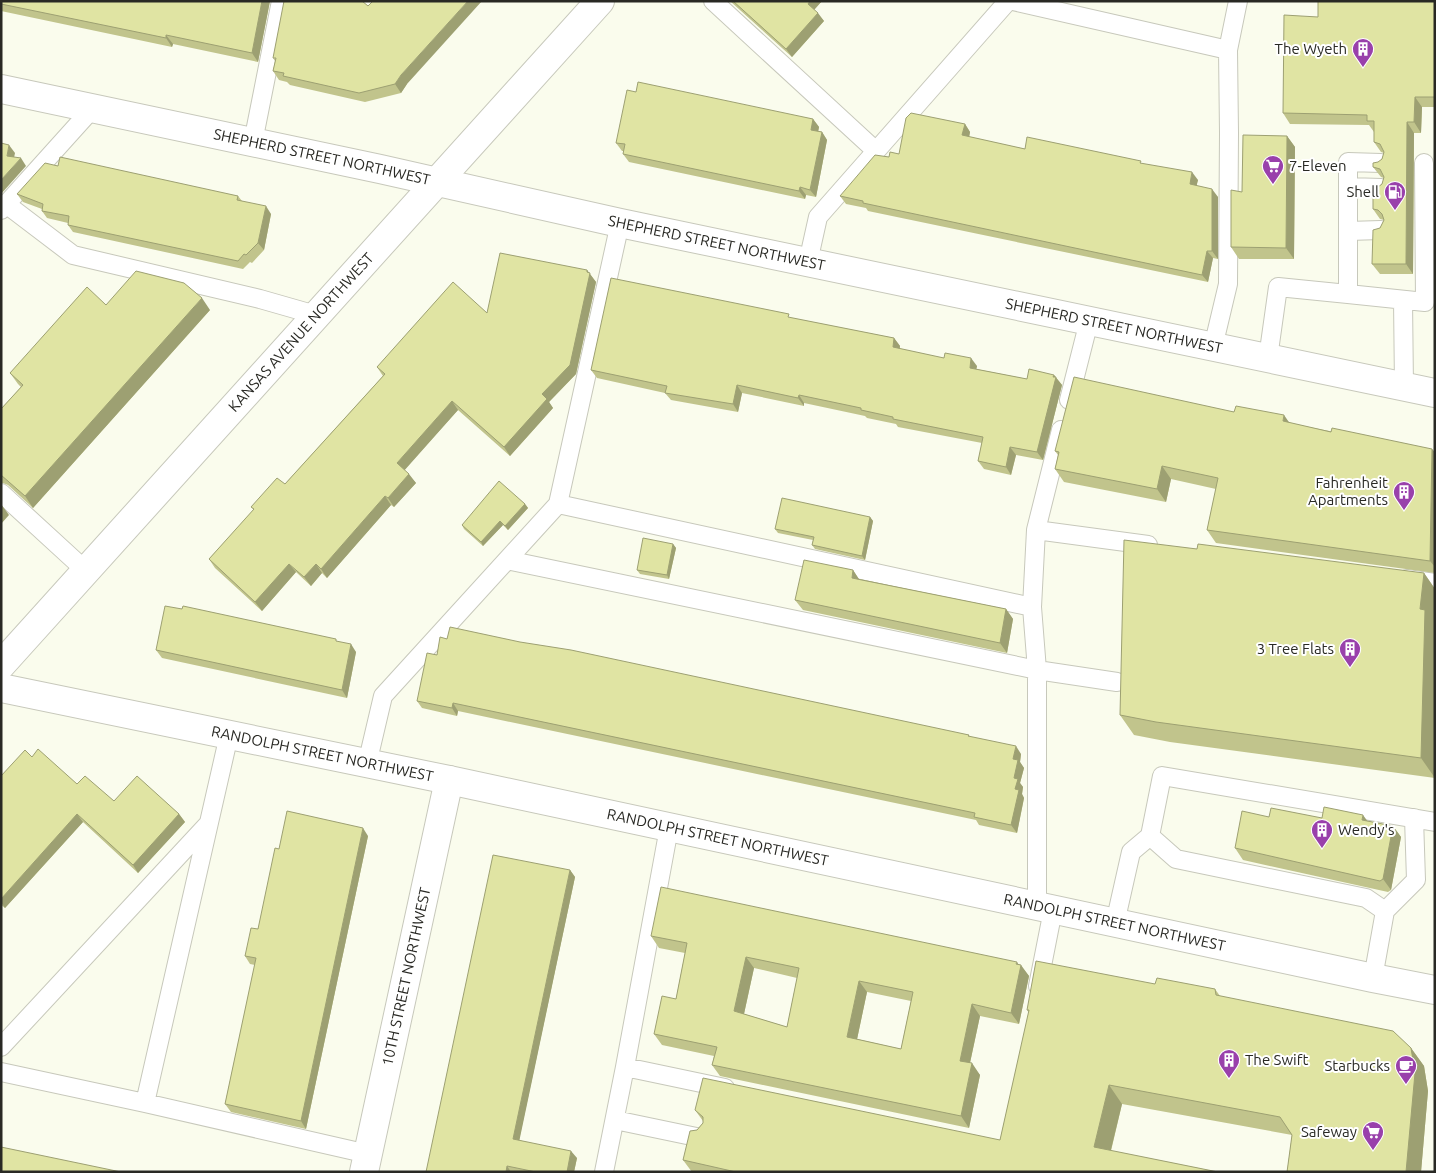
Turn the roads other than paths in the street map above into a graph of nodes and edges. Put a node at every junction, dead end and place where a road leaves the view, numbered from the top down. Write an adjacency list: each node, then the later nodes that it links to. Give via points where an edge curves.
1 (281, 1): 10 (lane)
2 (600, 1): 14 (street, KANSAS AVENUE NORTHWEST)
3 (713, 1): 11 (lane)
4 (1008, 1): 11 (lane)
5 (1013, 1): 7 (lane)
6 (1238, 1): 7 (lane)
7 (1228, 50): 26 (lane, via 1228,284)
8 (1, 89): 9 (street, SHEPHERD STREET NORTHWEST)
9 (92, 109): 10 (street, SHEPHERD STREET NORTHWEST); 17 (lane)
10 (253, 142): 14 (street, SHEPHERD STREET NORTHWEST)
11 (876, 151): 21 (lane, via 818,216)
12 (1381, 163): 15 (lane, via 1348,162)
13 (1424, 163): 23 (lane, via 1419,188 1419,231 1425,302)
14 (437, 182): 18 (street, SHEPHERD STREET NORTHWEST); 24 (street, KANSAS AVENUE NORTHWEST)
15 (1348, 187): 16 (lane); 20 (lane)
16 (1381, 188)
17 (4, 207): 24 (lane, via 74,255)
18 (620, 223): 21 (street, SHEPHERD STREET NORTHWEST); 31 (lane)
19 (1380, 230): 20 (lane)
20 (1348, 231): 22 (lane)
21 (808, 262): 25 (street, SHEPHERD STREET NORTHWEST)
22 (1348, 294): 23 (lane); 27 (lane, via 1278,287)
23 (1403, 300): 28 (lane)
24 (316, 315): 35 (street, KANSAS AVENUE NORTHWEST)
25 (1089, 321): 26 (street, SHEPHERD STREET NORTHWEST); 32 (lane)
26 (1213, 347): 27 (street, SHEPHERD STREET NORTHWEST)
27 (1268, 358): 28 (street, SHEPHERD STREET NORTHWEST)
28 (1404, 387): 29 (street, SHEPHERD STREET NORTHWEST)
29 (1435, 393)
30 (1, 493): 35 (lane)
31 (558, 504): 34 (lane); 38 (lane)
32 (1036, 530): 33 (lane); 38 (lane)
33 (1163, 547)
34 (507, 560): 40 (lane); 44 (lane, via 383,696)
35 (85, 570): 39 (street, KANSAS AVENUE NORTHWEST)
36 (1386, 576): 37 (lane)
37 (1435, 583)
38 (1032, 607): 40 (lane)
39 (1, 664)
40 (1036, 670): 41 (lane); 51 (lane)
41 (1117, 682)
42 (1, 688): 43 (street, RANDOLPH STREET NORTHWEST)
43 (229, 735): 44 (street, RANDOLPH STREET NORTHWEST); 47 (lane)
44 (367, 764): 45 (street, RANDOLPH STREET NORTHWEST)
45 (449, 780): 49 (street, RANDOLPH STREET NORTHWEST); 64 (street, 10TH STREET NORTHWEST)
46 (1414, 818): 48 (lane); 50 (lane, via 1162,776); 52 (lane, via 1416,880)
47 (210, 822): 57 (lane); 61 (lane)
48 (1435, 822)
49 (669, 828): 51 (street, RANDOLPH STREET NORTHWEST); 58 (lane)
50 (1150, 836): 52 (lane, via 1176,859 1366,898); 53 (lane, via 1131,852)
51 (1045, 908): 53 (street, RANDOLPH STREET NORTHWEST); 56 (lane)
52 (1385, 911): 54 (lane)
53 (1115, 923): 54 (street, RANDOLPH STREET NORTHWEST)
54 (1373, 978): 55 (street, RANDOLPH STREET NORTHWEST)
55 (1435, 990)
56 (1035, 1002)
57 (1, 1047)
58 (625, 1068): 60 (lane); 62 (lane)
59 (1, 1072): 61 (lane)
60 (742, 1092)
61 (145, 1103): 64 (lane)
62 (615, 1120): 63 (lane); 65 (lane)
63 (706, 1139)
64 (366, 1163)
65 (604, 1172)

